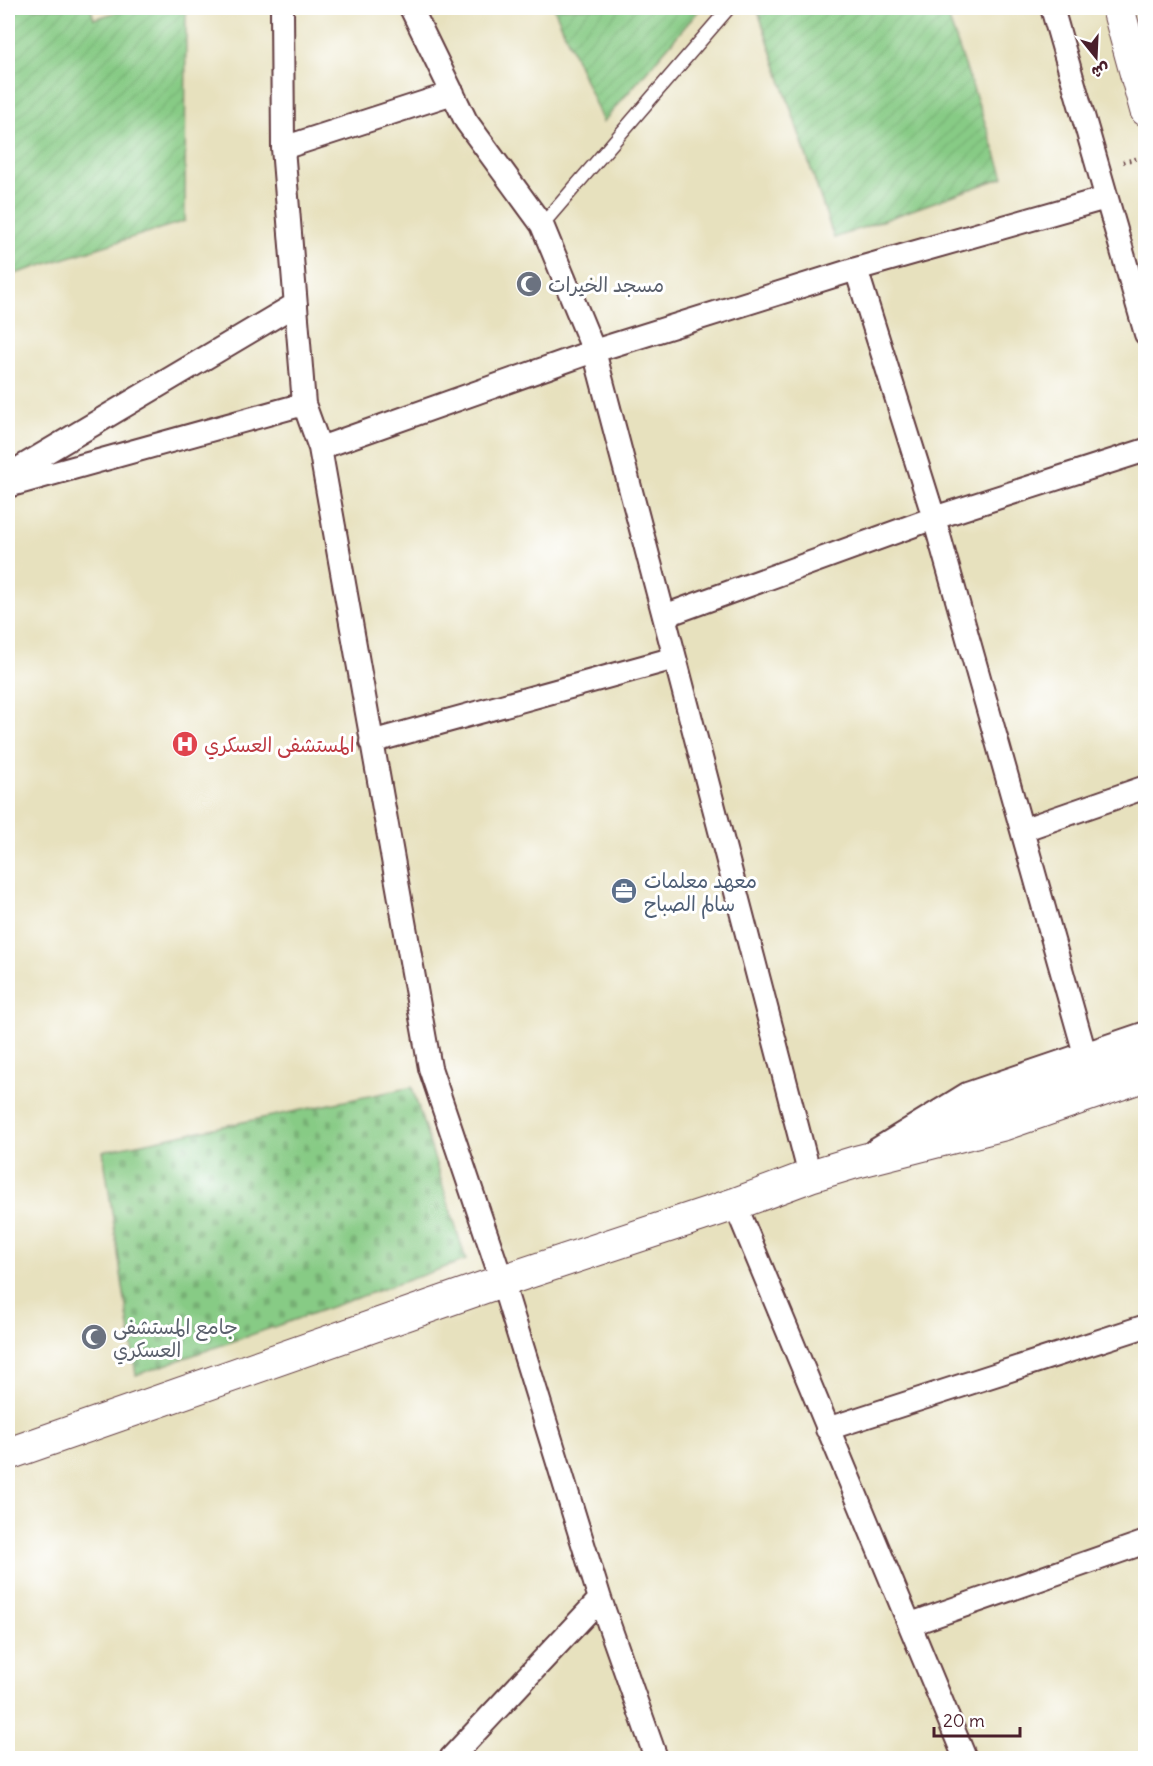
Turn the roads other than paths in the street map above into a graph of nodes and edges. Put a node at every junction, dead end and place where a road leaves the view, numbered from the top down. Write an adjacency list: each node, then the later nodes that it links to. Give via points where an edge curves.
1 (282, 8): 8 (street)
2 (411, 8): 6 (street)
3 (1052, 8): 9 (street)
4 (1118, 8): 7 (street)
5 (728, 9): 10 (lane)
6 (453, 93): 8 (street); 10 (street, via 466,121)
7 (1146, 110)
8 (283, 148): 12 (street)
9 (1106, 198): 11 (street); 13 (street)
10 (542, 225): 14 (street)
11 (856, 269): 14 (street); 20 (street)
12 (296, 304): 15 (street); 18 (street)
13 (1146, 334)
14 (594, 351): 16 (street); 21 (street)
15 (304, 404): 16 (street); 19 (street)
16 (320, 448): 23 (street)
17 (1146, 450): 20 (street)
18 (8, 476)
19 (8, 486)
20 (934, 518): 21 (street); 25 (street)
21 (664, 616): 22 (street)
22 (675, 658): 23 (street); 32 (street)
23 (371, 742): 34 (street, via 430,1068)
24 (1146, 787): 25 (street)
25 (1022, 830): 28 (street)
26 (1146, 1032): 28 (street)
27 (1146, 1052): 30 (street)
28 (1085, 1054): 31 (street, via 967,1094)
29 (1146, 1075): 30 (street)
30 (998, 1114): 31 (street)
31 (856, 1162): 32 (street)
32 (810, 1176): 33 (street)
33 (735, 1204): 34 (street); 36 (street)
34 (502, 1281): 37 (street); 39 (street)
35 (1146, 1326): 36 (street)
36 (827, 1429): 40 (street)
37 (8, 1454)
38 (1146, 1542): 40 (street)
39 (600, 1599): 41 (street); 42 (street)
40 (911, 1624): 43 (street)
41 (451, 1758)
42 (656, 1758)
43 (965, 1758)

